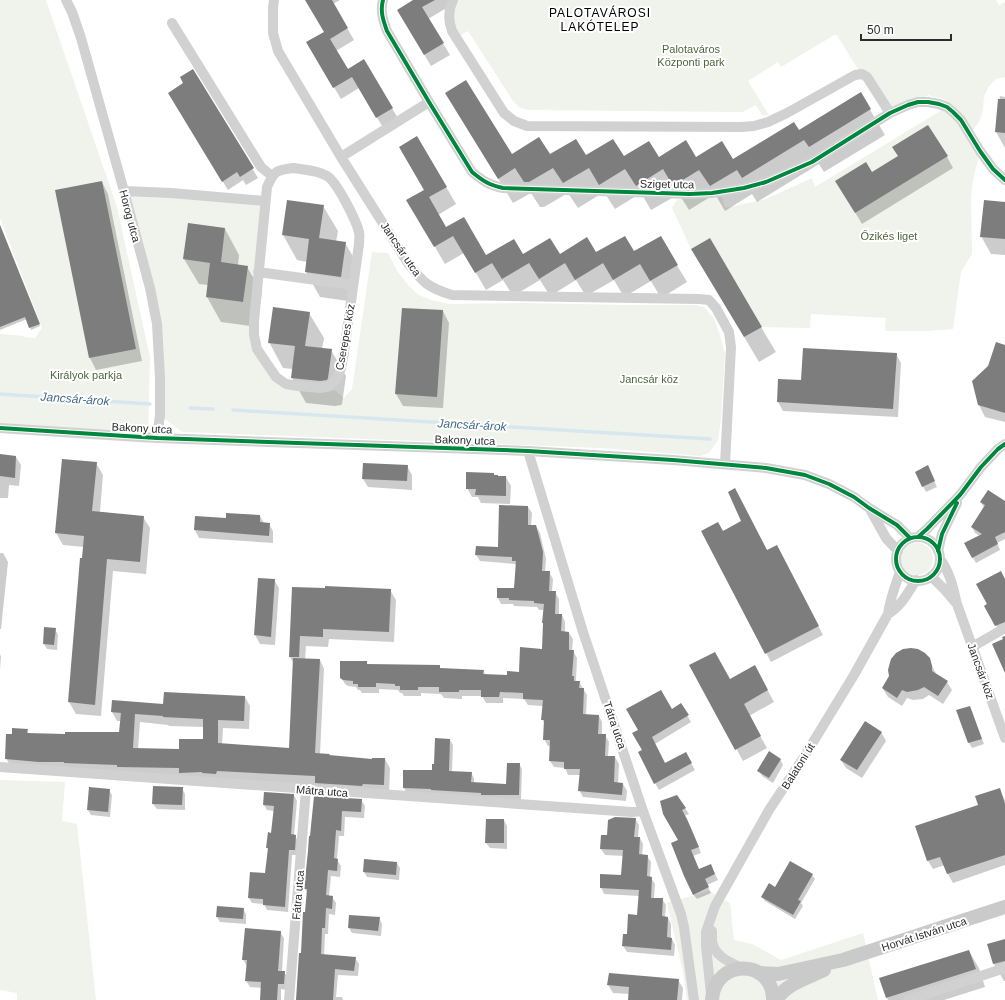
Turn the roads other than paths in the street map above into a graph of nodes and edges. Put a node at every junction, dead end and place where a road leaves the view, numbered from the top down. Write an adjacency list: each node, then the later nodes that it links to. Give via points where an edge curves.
1 (66, 0): 11 (street, Horog utca, via 81,38)
2 (274, 0): 8 (street, Jancsár utca, via 273,33 278,51)
3 (383, 0): 6 (street, Sziget utca, via 382,18 387,31)
4 (453, 0): 7 (street, via 449,12 452,31 504,113 514,121 527,126 754,126 781,116 855,75 862,74 867,77)
5 (172, 23): 9 (street, via 261,166)
6 (429, 102): 7 (street, Sziget utca, via 472,172 492,185 503,188 676,194 712,193 766,182 812,162); 8 (street)
7 (890, 112): 10 (street, Sziget utca, via 918,102 947,106 961,120 993,169)
8 (341, 157): 19 (street, Jancsár utca, via 408,263 418,276 439,291 452,295 709,300 729,332 731,347)
9 (272, 176): 12 (street, Cserepes köz); 14 (street, Cserepes köz, via 281,170 293,168 315,171 335,183 355,220 359,233)
10 (1005, 180)
11 (124, 191): 12 (street); 16 (street, Horog utca, via 157,324 160,378)
12 (265, 201): 13 (street, Cserepes köz)
13 (258, 272): 14 (street); 14 (street, Cserepes köz, via 254,321 257,349 276,377 286,384 298,386 330,386 337,378 344,352)
14 (353, 285)
15 (0, 428): 16 (street, Bakony utca)
16 (157, 438): 18 (street, Bakony utca)
17 (1005, 444): 20 (street, via 981,467)
18 (528, 451): 19 (street, Bakony utca); 35 (street, Tátra utca, via 583,632)
19 (725, 464): 21 (street, Bakony utca, via 805,475 829,484)
20 (960, 495): 22 (street, via 927,529); 24 (street, via 942,534)
21 (869, 508): 22 (street, Bakony utca); 23 (street, Bakony utca, via 886,538)
22 (914, 538): 23 (street, via 905,541); 24 (street, via 930,541)
23 (898, 551): 25 (street, via 896,558)
24 (939, 555): 26 (street, via 939,565); 28 (street, Jancsár köz, via 952,582)
25 (900, 572): 27 (street, via 907,578); 29 (street, Balatoni út)
26 (931, 576): 27 (street); 28 (street, Jancsár köz)
27 (916, 580): 29 (street, Balatoni út, via 906,597)
28 (957, 604): 31 (street, Jancsár köz)
29 (888, 614): 37 (street, Balatoni út, via 850,682 762,823 719,897)
30 (1005, 628): 31 (street)
31 (972, 647): 32 (street, Jancsár köz)
32 (1005, 738)
33 (0, 767): 34 (street, Mátra utca)
34 (306, 789): 35 (street, Mátra utca, via 624,812); 42 (street, Fátra utca)
35 (643, 811): 43 (street, Tátra utca, via 681,914)
36 (1005, 907): 38 (main road, Horvát István utca)
37 (710, 919): 39 (street, Balatoni út, via 712,942 716,952); 44 (street, Balatoni út, via 706,932 706,946)
38 (843, 960): 41 (main road, Horvát István utca, via 778,974); 46 (main road, Horvát István utca, via 789,986)
39 (742, 968): 41 (main road, Horvát István utca); 44 (main road, via 728,972 719,980)
40 (1005, 968): 47 (street)
41 (759, 973): 45 (main road, via 769,983)
42 (289, 1000)
43 (694, 1000)
44 (712, 1000)
45 (773, 1000)
46 (776, 1000)
47 (908, 1000)

